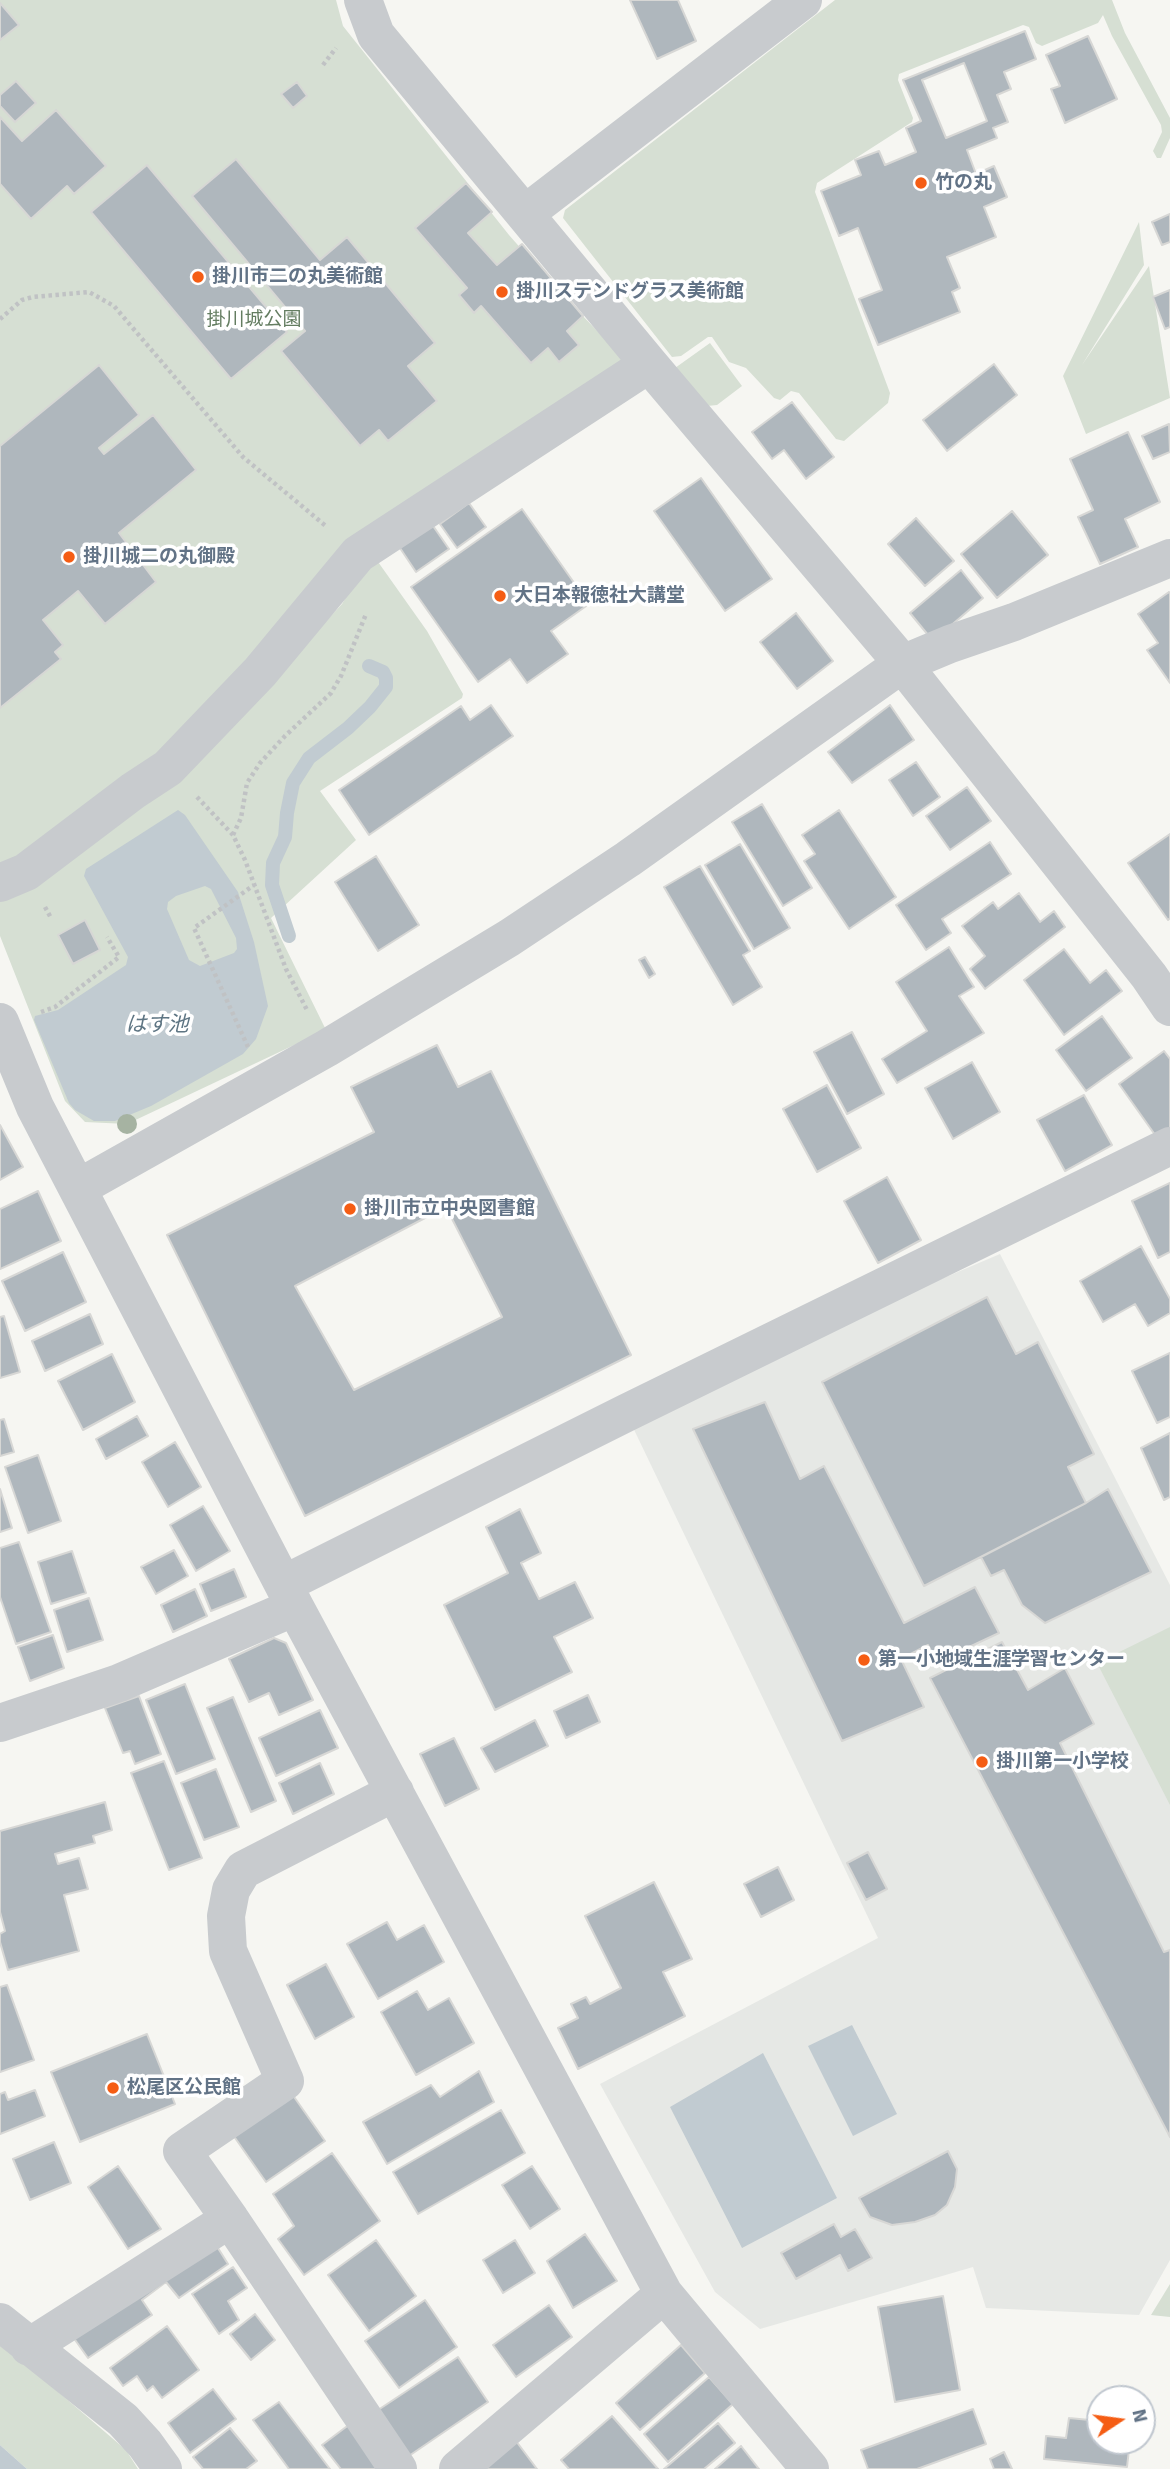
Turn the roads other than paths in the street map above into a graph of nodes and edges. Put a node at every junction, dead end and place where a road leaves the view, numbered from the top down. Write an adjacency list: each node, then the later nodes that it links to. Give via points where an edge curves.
1 (363, 0): 3 (street, via 376,35)
2 (803, 0): 3 (street)
3 (526, 212): 4 (street)
4 (649, 364): 6 (street); 7 (street, via 358,554 260,672 168,768 26,872)
5 (1170, 558): 6 (street)
6 (902, 664): 8 (street); 11 (street, via 509,939)
7 (0, 883)
8 (1170, 1007)
9 (17, 1018): 11 (street, via 35,1107)
10 (1170, 1146): 12 (street, via 626,1413)
11 (78, 1188): 12 (street)
12 (289, 1596): 13 (street, via 119,1683); 14 (street)
13 (0, 1723)
14 (395, 1793): 15 (street, via 243,1870 231,1890 226,1916 228,1951 285,2081 183,2151); 16 (street)
15 (230, 2219): 18 (street); 20 (street)
16 (664, 2294): 21 (street); 22 (street)
17 (0, 2322): 18 (street)
18 (29, 2347): 19 (street, via 123,2420)
19 (163, 2469)
20 (398, 2469)
21 (458, 2469)
22 (810, 2469)

